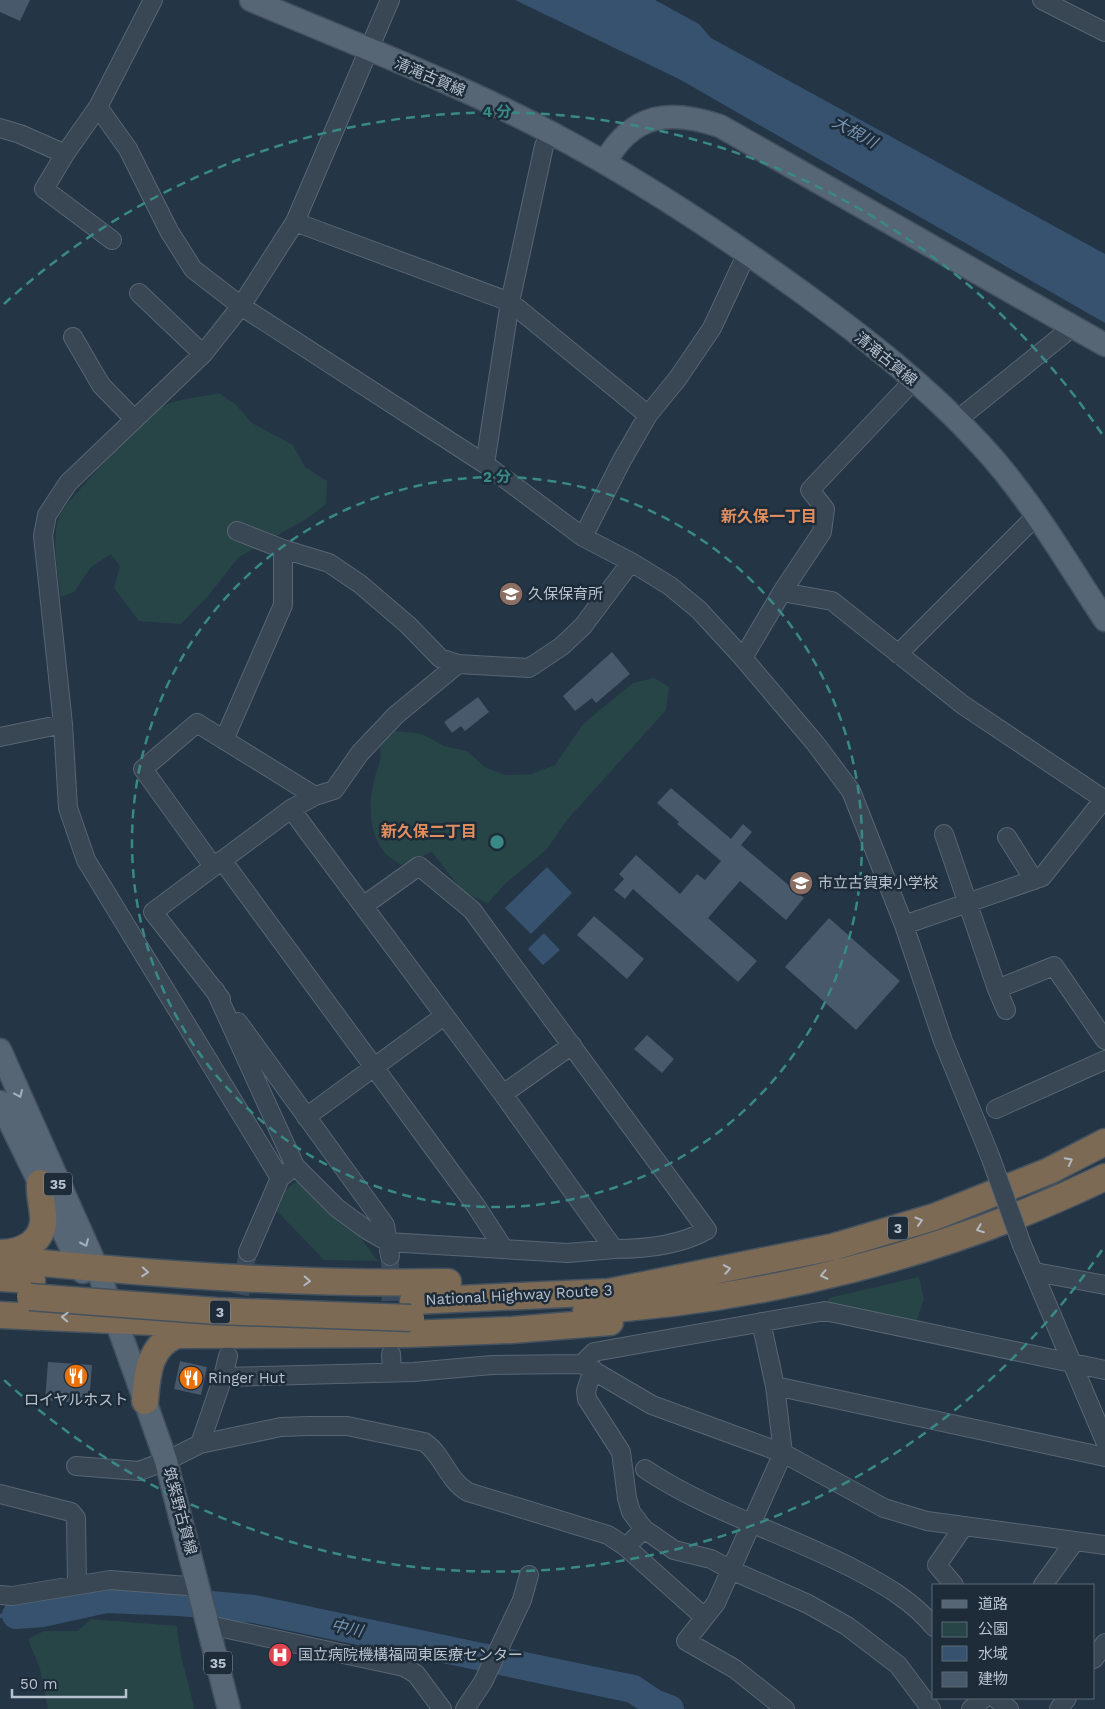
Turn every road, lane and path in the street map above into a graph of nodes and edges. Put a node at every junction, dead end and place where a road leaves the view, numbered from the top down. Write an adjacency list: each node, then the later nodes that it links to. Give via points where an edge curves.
1 (154, 0): 7 (street)
2 (251, 0): 6 (main road, 清滝古賀線)
3 (390, 0): 6 (street)
4 (1042, 0): 5 (street)
5 (1105, 32)
6 (368, 50): 9 (main road, 清滝古賀線); 12 (street)
7 (98, 107): 10 (street); 17 (street, via 128,149 169,231 193,269)
8 (0, 128): 10 (street)
9 (551, 133): 11 (main road, 清滝古賀線); 16 (street, via 544,146)
10 (65, 154): 13 (street, via 44,190)
11 (605, 162): 14 (main road, 清滝古賀線); 18 (main road, via 612,149 634,126 655,117 700,119 720,126)
12 (296, 222): 16 (street); 17 (street)
13 (112, 240)
14 (747, 253): 22 (main road, 清滝古賀線, via 834,316); 23 (street, via 712,328)
15 (139, 293): 21 (street)
16 (510, 302): 23 (street); 26 (street)
17 (241, 306): 21 (street); 26 (street)
18 (1070, 325): 20 (main road); 25 (street, via 1064,334)
19 (73, 337): 24 (street, via 101,384)
20 (1105, 345)
21 (203, 354): 24 (street)
22 (913, 381): 25 (main road, 清滝古賀線); 32 (street, via 810,490 825,509 822,532)
23 (648, 415): 29 (street)
24 (134, 419): 37 (street, via 68,482 47,516 43,536 45,562)
25 (957, 420): 27 (main road, 清滝古賀線, via 981,444)
26 (485, 464): 29 (street)
27 (1036, 516): 33 (main road, 清滝古賀線); 34 (street)
28 (237, 531): 30 (street)
29 (584, 537): 31 (street)
30 (283, 549): 36 (street, via 330,564 360,584 408,625 440,658); 39 (street, via 283,605)
31 (630, 562): 35 (street, via 670,586 699,610); 36 (street, via 583,626 562,646 529,668)
32 (782, 592): 34 (street, via 832,601); 35 (street)
33 (1104, 615)
34 (898, 654): 41 (street, via 963,705)
35 (743, 658): 49 (street, via 851,791)
36 (458, 664): 40 (street, via 396,716 360,752 334,790)
37 (63, 724): 38 (street); 66 (street, via 68,808 86,860)
38 (0, 737)
39 (224, 740): 40 (street); 45 (street, via 197,723 143,769)
40 (315, 796): 42 (street)
41 (1105, 800): 46 (street, via 1042,877)
42 (291, 809): 45 (street); 48 (street)
43 (944, 834): 47 (street)
44 (1007, 837): 46 (street)
45 (217, 863): 50 (street, via 153,912); 58 (street)
46 (1034, 880): 47 (street)
47 (968, 903): 49 (street); 51 (street)
48 (363, 906): 53 (street); 55 (street, via 419,866 472,910)
49 (904, 925): 75 (street, bridge, via 943,1041)
50 (215, 990): 62 (street); 64 (street)
51 (997, 990): 52 (street); 54 (street, via 1054,966)
52 (1006, 1010)
53 (444, 1016): 58 (street); 59 (street)
54 (1105, 1040)
55 (572, 1045): 59 (street); 70 (street, via 707,1230 690,1240)
56 (0, 1050): 74 (main road, 筑紫野古賀線 / 35, one-way to 74)
57 (1105, 1060): 61 (street)
58 (375, 1067): 62 (street); 69 (street)
59 (503, 1094): 70 (street)
60 (0, 1102): 67 (main road, 筑紫野古賀線 / 35)
61 (996, 1109)
62 (306, 1116): 68 (street, via 385,1225)
63 (1105, 1142): 79 (highway, National Highway Route 3 / 3, one-way to 63, via 934,1217 1049,1171)
64 (295, 1166): 66 (street); 68 (street, via 337,1208)
65 (1105, 1177): 79 (highway, National Highway Route 3 / 3, one-way to 79, via 1057,1200 942,1244 839,1272 728,1296)
66 (280, 1178): 71 (street)
67 (40, 1182): 72 (highway, via 42,1229 25,1249); 74 (main road, 筑紫野古賀線 / 35)
68 (389, 1249): 69 (street)
69 (504, 1249): 70 (street, via 567,1253)
70 (614, 1249)
71 (248, 1252)
72 (0, 1253)
73 (0, 1259): 74 (highway)
74 (88, 1268): 79 (highway, one-way to 79, via 343,1283); 82 (main road, 筑紫野古賀線 / 35)
75 (1035, 1272): 77 (street); 87 (street)
76 (0, 1278): 78 (highway, National Highway Route 3 / 3)
77 (1105, 1285)
78 (31, 1289): 79 (highway, National Highway Route 3 / 3, bridge, via 216,1311 412,1309 520,1314); 80 (highway, National Highway Route 3 / 3)
79 (680, 1290): 84 (highway, via 614,1322 512,1330)
80 (0, 1295)
81 (0, 1315): 82 (highway, one-way to 81)
82 (114, 1319): 84 (highway); 93 (main road, 筑紫野古賀線 / 35)
83 (761, 1322): 87 (street, via 825,1311); 88 (street, via 594,1352); 92 (street)
84 (367, 1334): 93 (highway, via 177,1336 166,1339 147,1373)
85 (391, 1354): 90 (street)
86 (228, 1356): 91 (street)
87 (1072, 1363): 89 (street); 94 (street)
88 (587, 1366): 90 (street, via 492,1365); 96 (street, via 652,1405); 104 (street, via 587,1399 621,1452 631,1512)
89 (1105, 1370)
90 (392, 1372): 91 (street)
91 (223, 1377): 95 (street)
92 (775, 1386): 96 (street); 97 (street)
93 (146, 1401): 98 (main road, 筑紫野古賀線 / 35)
94 (1105, 1441)
95 (200, 1444): 98 (street); 107 (street, via 281,1427 309,1426 347,1426 424,1442 452,1480 468,1492 608,1535)
96 (783, 1453): 102 (street); 103 (street, via 884,1508)
97 (1105, 1457)
98 (166, 1461): 99 (street, via 139,1471); 113 (main road, 筑紫野古賀線 / 35)
99 (76, 1466)
100 (645, 1469): 102 (street, via 672,1487)
101 (0, 1494): 110 (street, via 71,1512 76,1518)
102 (750, 1521): 108 (street); 117 (street, via 828,1555 873,1579 908,1602)
103 (964, 1526): 105 (street); 111 (street, via 937,1565)
104 (644, 1528): 107 (street); 108 (street, via 674,1550 711,1559)
105 (1075, 1541): 106 (street); 112 (street)
106 (1105, 1545)
107 (626, 1547): 115 (street)
108 (731, 1570): 115 (street, via 716,1602); 126 (street, via 808,1604 854,1630 898,1665)
109 (529, 1575): 124 (street, via 522,1600 483,1682)
110 (77, 1584): 113 (street, via 110,1580); 114 (street)
111 (953, 1584)
112 (1044, 1584)
113 (200, 1590): 116 (main road, 筑紫野古賀線 / 35)
114 (0, 1596)
115 (703, 1616): 125 (street, via 686,1641 735,1669)
116 (208, 1621): 122 (main road, 筑紫野古賀線 / 35); 123 (street, via 404,1667 416,1674)
117 (932, 1625)
118 (1105, 1643): 119 (street)
119 (1095, 1658)
120 (983, 1699): 127 (street)
121 (996, 1699): 128 (street)
122 (228, 1709)
123 (442, 1709)
124 (465, 1709)
125 (785, 1709)
126 (931, 1709)
127 (971, 1709)
128 (1009, 1709)

